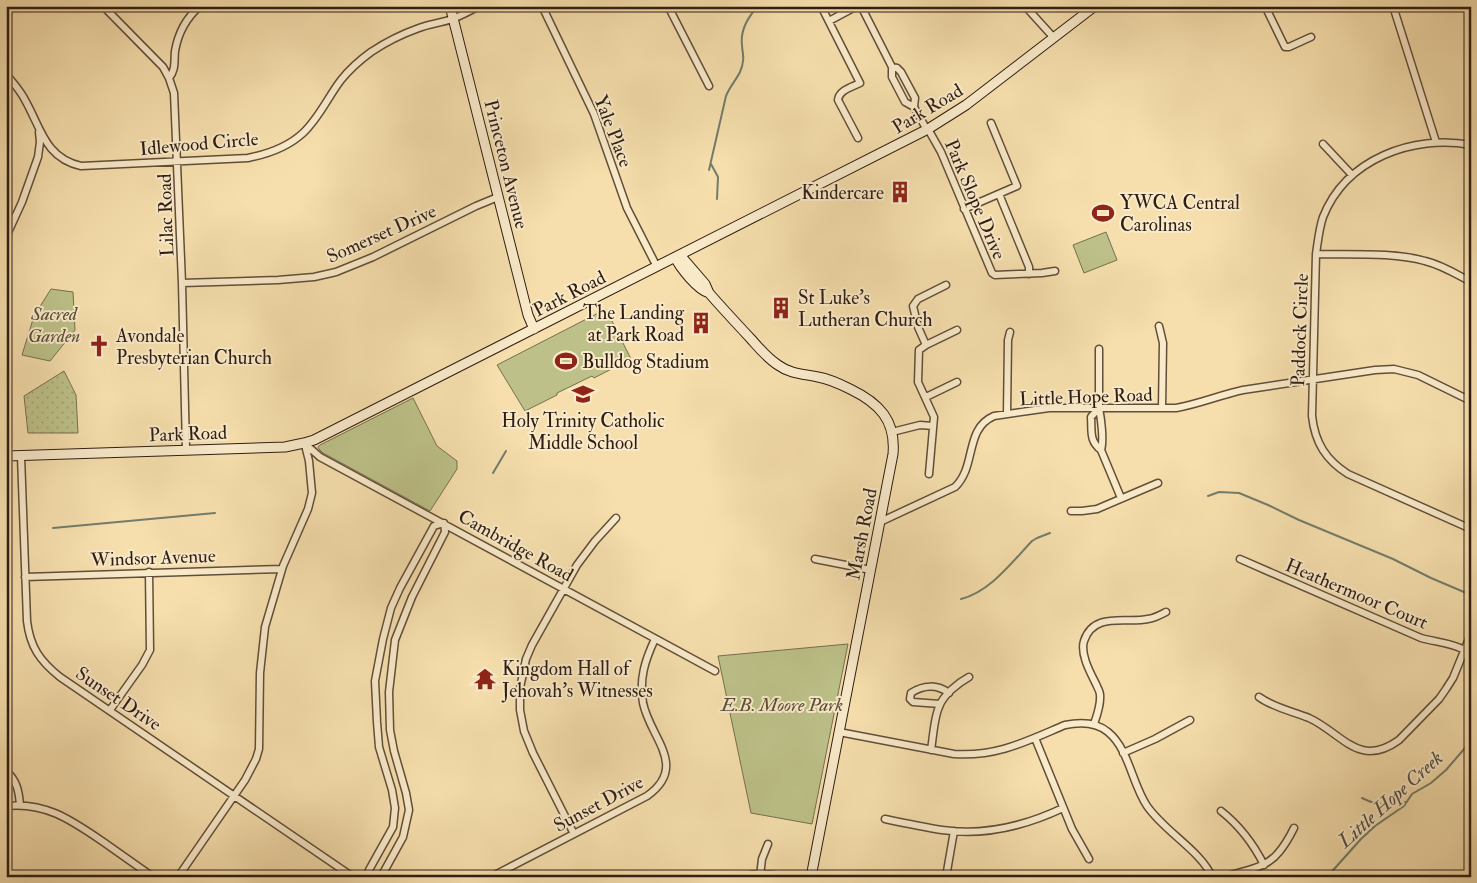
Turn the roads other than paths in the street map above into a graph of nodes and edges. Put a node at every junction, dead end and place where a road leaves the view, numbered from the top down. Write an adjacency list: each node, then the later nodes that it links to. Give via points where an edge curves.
1 (103, 6): 19 (street, Lilac Road, via 163,67)
2 (200, 6): 19 (street, via 180,34 173,74)
3 (450, 6): 13 (main road, Princeton Avenue)
4 (479, 6): 13 (street, Idlewood Circle)
5 (542, 6): 37 (street, Yale Place, via 594,114 626,204)
6 (668, 6): 20 (street)
7 (821, 6): 14 (street)
8 (859, 6): 14 (street); 17 (street)
9 (1025, 6): 16 (street)
10 (1095, 6): 16 (main road, Park Road)
11 (1265, 6): 15 (street, via 1285,47)
12 (1394, 6): 26 (street)
13 (453, 19): 29 (street, Idlewood Circle, via 411,31 371,52 341,80 306,130 284,146 248,158); 32 (main road, Princeton Avenue)
14 (829, 21): 25 (street, via 860,83 838,96)
15 (1311, 37)
16 (1054, 38): 24 (main road, Park Road, via 966,105)
17 (892, 67): 21 (street, via 901,72 914,98); 21 (street, via 892,78 904,102)
18 (6, 74): 23 (street, Idlewood Circle, via 21,92)
19 (169, 78): 29 (street, Lilac Road, via 174,93)
20 (709, 86)
21 (914, 107): 24 (street, Park Slope Drive)
22 (991, 123): 31 (street, via 1017,186)
23 (38, 126): 29 (street, Idlewood Circle, via 56,154 72,164); 34 (street, via 38,157)
24 (927, 129): 33 (street, Park Slope Drive, via 941,152); 36 (main road, Park Road)
25 (858, 138)
26 (1436, 142): 28 (street, Paddock Circle); 30 (street, Paddock Circle, via 1391,152)
27 (1323, 144): 30 (street)
28 (1471, 145)
29 (178, 160): 41 (street, Lilac Road)
30 (1352, 175): 35 (street, Paddock Circle, via 1328,206 1319,230)
31 (999, 194): 33 (street); 39 (street, Park Slope Drive)
32 (498, 196): 41 (street, Somerset Drive, via 336,272 278,280); 44 (main road, Princeton Avenue)
33 (964, 209): 39 (street, Park Slope Drive, via 992,273)
34 (6, 237)
35 (1316, 254): 40 (street, via 1411,258 1449,270); 49 (street, Paddock Circle)
36 (678, 256): 37 (main road, Park Road); 57 (main road, Marsh Road, via 769,359 797,374 831,380 862,395 882,411)
37 (657, 267): 44 (main road, Park Road)
38 (1056, 271): 39 (street, Park Slope Drive)
39 (1029, 274)
40 (1471, 282)
41 (182, 283): 59 (street, Lilac Road)
42 (946, 284): 47 (street, via 916,300 913,306)
43 (1159, 326): 54 (street, via 1163,343)
44 (534, 329): 58 (main road, Park Road, via 320,438)
45 (957, 330): 47 (street)
46 (1010, 332): 55 (street)
47 (926, 345): 51 (street, via 919,350 918,382)
48 (1099, 349): 53 (street)
49 (1312, 379): 52 (street, Little Hope Road, via 1394,369 1418,375); 54 (street, Little Hope Road, via 1243,390 1190,406); 69 (street, Paddock Circle, via 1313,427 1318,443 1333,463 1348,474)
50 (957, 382): 51 (street)
51 (926, 397): 56 (street, via 934,417)
52 (1471, 401)
53 (1099, 408): 54 (street, Little Hope Road); 55 (street, Little Hope Road, via 1049,408); 64 (street, via 1092,417 1092,437 1094,445 1101,450)
54 (1162, 408)
55 (1006, 414): 67 (street, Little Hope Road, via 987,419 979,427 966,471 955,487)
56 (933, 426): 57 (street, via 920,425); 62 (street)
57 (892, 432): 67 (main road, Marsh Road, via 893,454)
58 (304, 443): 59 (main road, Park Road); 68 (street, Cambridge Road, via 320,457); 72 (street, via 311,470 311,498)
59 (186, 450): 61 (main road, Park Road)
60 (6, 456): 61 (main road, Park Road)
61 (21, 456): 75 (street, Sunset Drive)
62 (929, 474)
63 (1158, 483): 64 (street)
64 (1121, 498): 65 (street, via 1097,509)
65 (1071, 511)
66 (616, 518): 76 (street, via 586,552)
67 (880, 522): 73 (main road, Marsh Road)
68 (444, 523): 76 (street, Cambridge Road); 83 (street, via 434,526 391,608); 84 (street, via 445,532 412,597 395,640)
69 (1471, 529)
70 (815, 558): 73 (street)
71 (1240, 559): 80 (street, Heathermoor Court, via 1421,638 1452,644)
72 (282, 568): 74 (street, Windsor Avenue); 96 (street, via 270,604 262,650 259,749 254,764)
73 (871, 570): 91 (main road, Marsh Road)
74 (149, 572): 75 (street, Windsor Avenue); 88 (street, via 150,650)
75 (25, 577): 88 (street, Sunset Drive, via 28,628 38,655 60,677)
76 (563, 590): 79 (street, Cambridge Road); 104 (street, via 526,659 519,702 526,738)
77 (1166, 612): 90 (street, via 1148,620 1110,620 1099,623 1089,632 1083,648 1100,694)
78 (1471, 634): 80 (street)
79 (655, 639): 81 (street, Cambridge Road); 104 (street, Sunset Drive, via 644,664 642,688 648,720 666,757 664,778 647,796)
80 (1464, 650): 86 (street, via 1439,698 1399,740 1380,750 1356,749 1312,719 1276,707)
81 (715, 671)
82 (969, 677): 85 (street)
83 (375, 681): 84 (street); 112 (street, via 379,747 395,808 393,827)
84 (389, 683): 113 (street, via 390,730 409,810 403,837)
85 (949, 693): 87 (street); 87 (street, via 942,687 930,686 911,694 913,702)
86 (1259, 697)
87 (940, 704): 93 (street)
88 (110, 710): 96 (street, Sunset Drive)
89 (1190, 720): 94 (street, via 1150,742)
90 (1094, 724): 92 (street, via 1065,725); 94 (street, via 1115,738)
91 (839, 732): 93 (street); 117 (main road, Marsh Road)
92 (1035, 738): 93 (street, via 983,754); 99 (street)
93 (931, 750)
94 (1123, 752): 119 (street, via 1148,808 1200,859)
95 (6, 771): 97 (street, via 17,786)
96 (234, 796): 110 (street); 111 (street, Sunset Drive)
97 (20, 805): 98 (street); 109 (street, via 69,819)
98 (6, 806)
99 (1063, 808): 103 (street, via 1006,828); 106 (street)
100 (1221, 811): 107 (street, via 1244,832)
101 (885, 819): 103 (street)
102 (1294, 828): 107 (street, via 1279,853)
103 (954, 831): 118 (street)
104 (574, 834): 114 (street, Sunset Drive)
105 (768, 844): 108 (street)
106 (1089, 859)
107 (1264, 865): 120 (street)
108 (760, 875): 115 (street); 116 (street)
109 (153, 877)
110 (178, 877)
111 (353, 877)
112 (368, 877)
113 (380, 877)
114 (491, 877)
115 (741, 877)
116 (787, 877)
117 (811, 877)
118 (946, 877)
119 (1212, 877)
120 (1225, 877)

